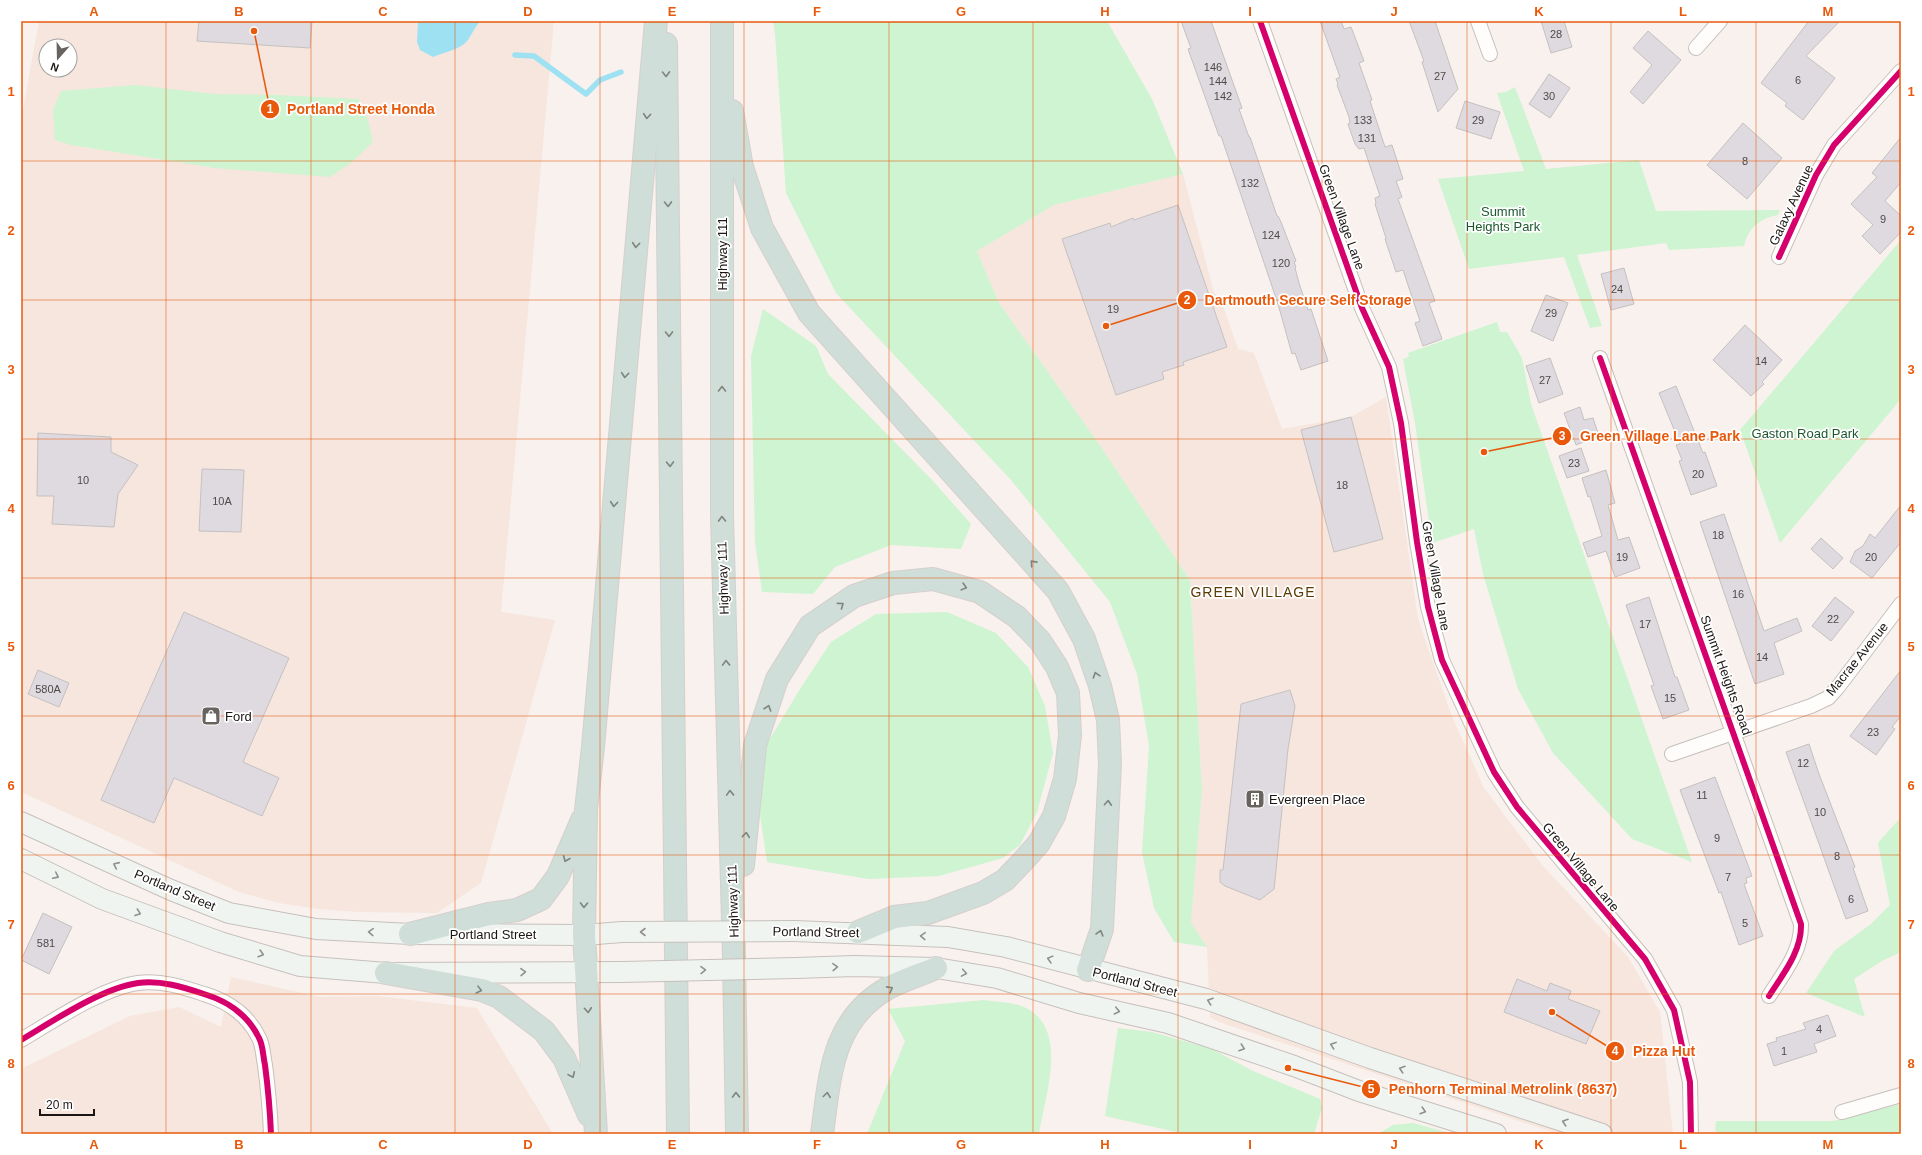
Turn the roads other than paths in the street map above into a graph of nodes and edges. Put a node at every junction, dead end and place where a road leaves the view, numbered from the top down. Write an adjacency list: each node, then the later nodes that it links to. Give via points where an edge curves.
1 (656, 21): 16 (highway, one-way to 16, via 594,747)
2 (666, 21): 34 (highway, one-way to 34)
3 (722, 21): 7 (highway, Highway 111)
4 (1260, 21): 39 (street, Green Village Lane, via 1362,308 1389,367 1401,423 1428,607 1442,660 1494,772 1517,807 1645,959 1674,1010 1690,1082)
5 (1478, 21): 9 (street)
6 (1720, 21): 8 (street)
7 (722, 47): 22 (highway, Highway 111, one-way to 7, via 722,516); 24 (highway, one-way to 7, via 1102,929 1110,764 1108,720 1084,639 1058,591 809,313 762,228 742,167)
8 (1696, 48)
9 (1490, 54)
10 (1901, 71): 11 (street, Galaxy Avenue, via 1834,145 1816,175)
11 (1779, 257)
12 (1600, 358): 14 (street, Summit Heights Road)
13 (1901, 604): 14 (street, Macrae Avenue, via 1828,698)
14 (1734, 732): 15 (street, Macrae Avenue); 27 (street, Summit Heights Road, via 1801,924 1802,936 1798,948)
15 (1672, 754)
16 (586, 810): 20 (highway, one-way to 20, via 558,876 541,899 517,910 489,914); 21 (highway, one-way to 21)
17 (21, 822): 20 (main road, Portland Street, one-way to 17, via 316,929 229,913 164,887)
18 (21, 859): 26 (main road, one-way to 26, via 102,899 220,942 300,966)
19 (858, 932): 21 (main road, Portland Street, one-way to 21, bridge, via 622,932); 22 (highway, one-way to 19, via 755,745 777,679 810,626 854,596 893,583 933,579 980,592 1017,617 1040,641 1057,667 1068,693 1070,735 1066,772 1054,816 1039,843 1024,860 1004,880 983,893 928,913 894,917); 24 (main road, Portland Street, one-way to 19, via 1006,947 948,937)
20 (410, 934): 21 (main road, Portland Street)
21 (584, 935): 25 (highway)
22 (734, 958): 35 (highway, Highway 111, one-way to 22)
23 (936, 968): 25 (main road, one-way to 23, bridge, via 854,966); 28 (main road, one-way to 28, via 997,978); 36 (highway, one-way to 23, via 830,1077 839,1044 850,1021 863,1007 888,989)
24 (1088, 970): 28 (main road); 38 (main road, Portland Street, one-way to 24, via 1370,1058 1206,999)
25 (586, 971): 26 (main road, one-way to 25); 32 (highway, one-way to 32)
26 (386, 973): 32 (highway, one-way to 32, via 482,990 499,997 544,1031 564,1058)
27 (1769, 996)
28 (1079, 1003): 37 (main road, one-way to 37, via 1168,1023 1359,1091)
29 (21, 1040): 33 (street, via 91,1000 138,983 176,985 219,999 247,1019 260,1038 270,1101)
30 (1901, 1095): 31 (street)
31 (1842, 1112)
32 (596, 1132)
33 (271, 1134)
34 (678, 1134)
35 (737, 1134)
36 (822, 1134)
37 (1496, 1134)
38 (1602, 1134)
39 (1691, 1134)

